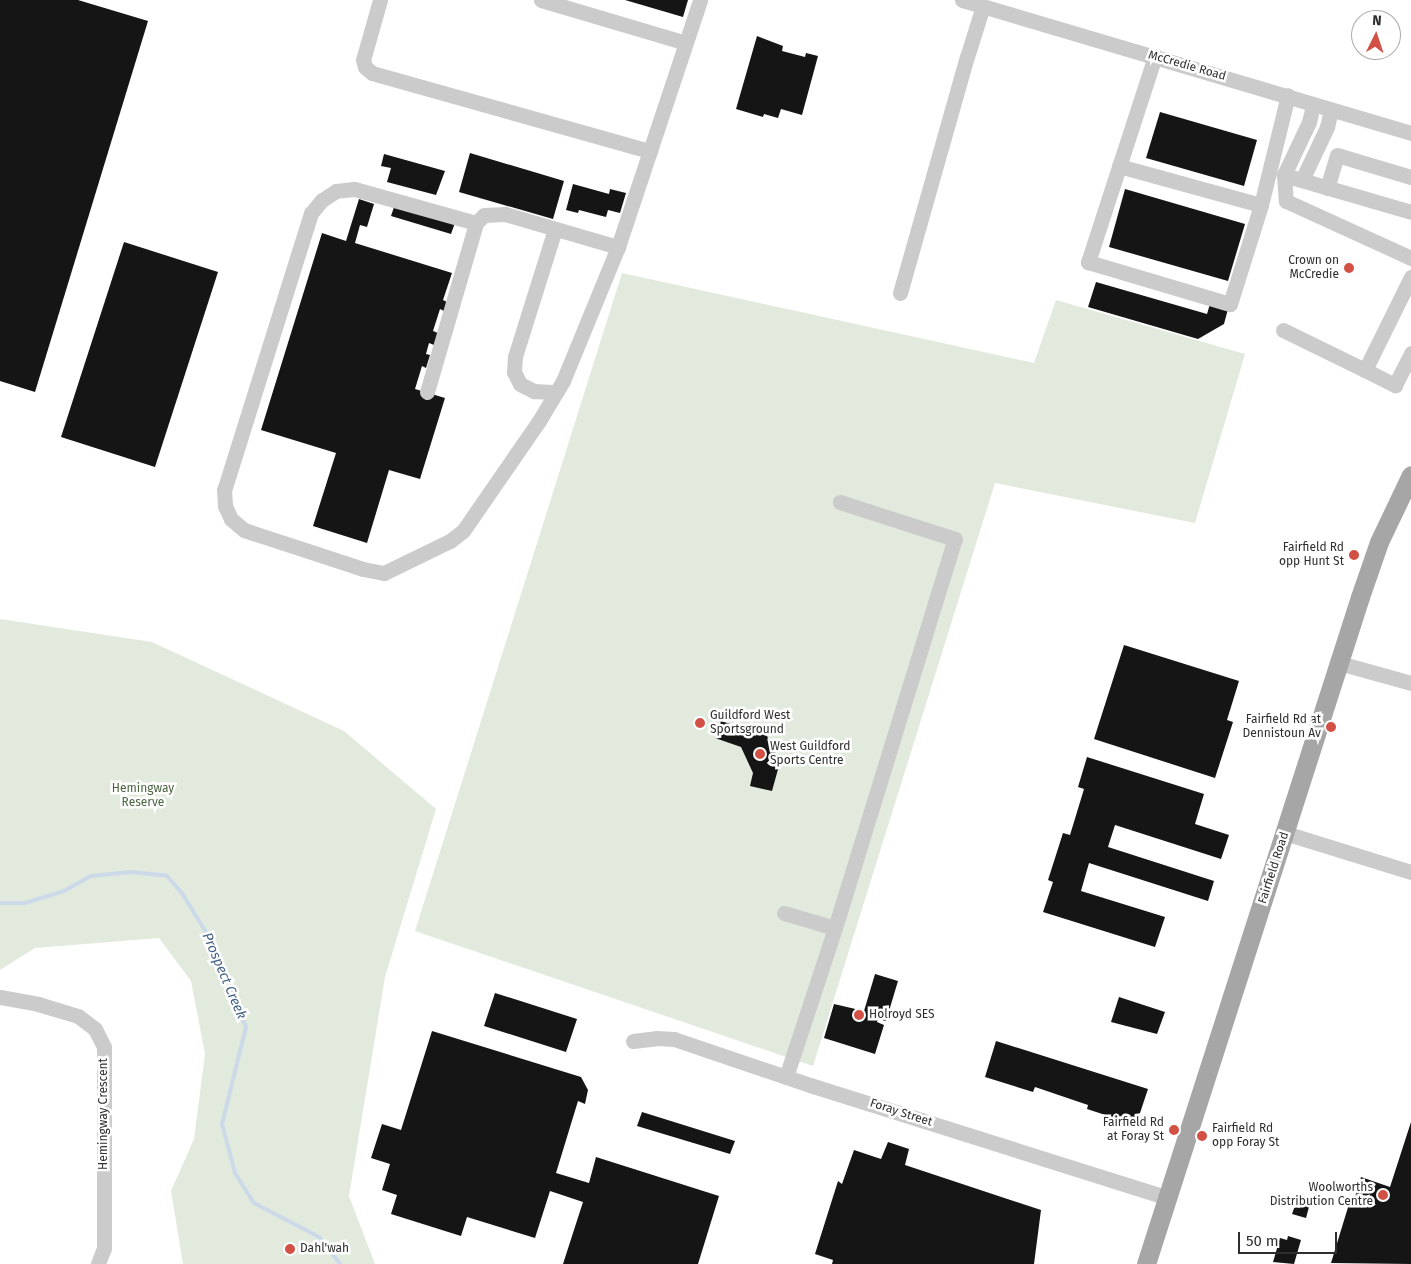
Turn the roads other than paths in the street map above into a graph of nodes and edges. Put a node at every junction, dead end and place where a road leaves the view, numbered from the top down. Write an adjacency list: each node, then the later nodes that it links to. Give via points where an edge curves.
1 (380, 0): 12 (street, via 363,60 372,73)
2 (541, 0): 6 (street)
3 (700, 0): 6 (street)
4 (962, 0): 5 (street, McCredie Road)
5 (984, 6): 7 (street, McCredie Road); 25 (street)
6 (686, 43): 12 (street)
7 (1154, 56): 8 (street, McCredie Road); 13 (street)
8 (1288, 95): 9 (street, McCredie Road); 18 (street)
9 (1313, 105): 10 (street, McCredie Road); 14 (street, via 1309,122)
10 (1332, 110): 11 (street, McCredie Road); 16 (street)
11 (1411, 134)
12 (650, 151): 22 (street)
13 (1119, 166): 18 (street); 18 (street, via 1088,262 1230,304)
14 (1284, 175): 16 (street); 23 (street, via 1286,201)
15 (1411, 177): 17 (street, via 1337,155)
16 (1302, 180): 17 (street)
17 (1328, 188): 19 (street)
18 (1261, 205)
19 (1411, 212)
20 (476, 223): 21 (street, via 484,215 505,214); 29 (street); 30 (street, via 354,189 336,191 322,200 311,214 224,490 230,519 244,530 384,574 450,542 463,531)
21 (556, 229): 22 (street); 30 (street, via 515,357 514,372 520,384 534,390)
22 (618, 246): 30 (street)
23 (1411, 258)
24 (1410, 282): 28 (street)
25 (900, 293)
26 (1283, 330): 28 (street)
27 (1411, 353): 28 (street, via 1395,386)
28 (1365, 370)
29 (427, 392)
30 (556, 392)
31 (1409, 483): 33 (main road, Fairfield Road, via 1379,542)
32 (840, 502): 38 (street, via 955,539)
33 (1339, 663): 34 (street); 35 (main road, Fairfield Road)
34 (1411, 683)
35 (1286, 833): 36 (street); 42 (main road, Fairfield Road)
36 (1411, 872)
37 (784, 913): 38 (street)
38 (836, 928): 41 (street)
39 (0, 997): 43 (street, Hemingway Crescent, via 78,1016 95,1029 104,1047 104,1248)
40 (633, 1041): 41 (street, Foray Street, via 674,1039)
41 (786, 1077): 42 (street, Foray Street)
42 (1168, 1198): 44 (main road, Fairfield Road)
43 (98, 1264)
44 (1146, 1264)

